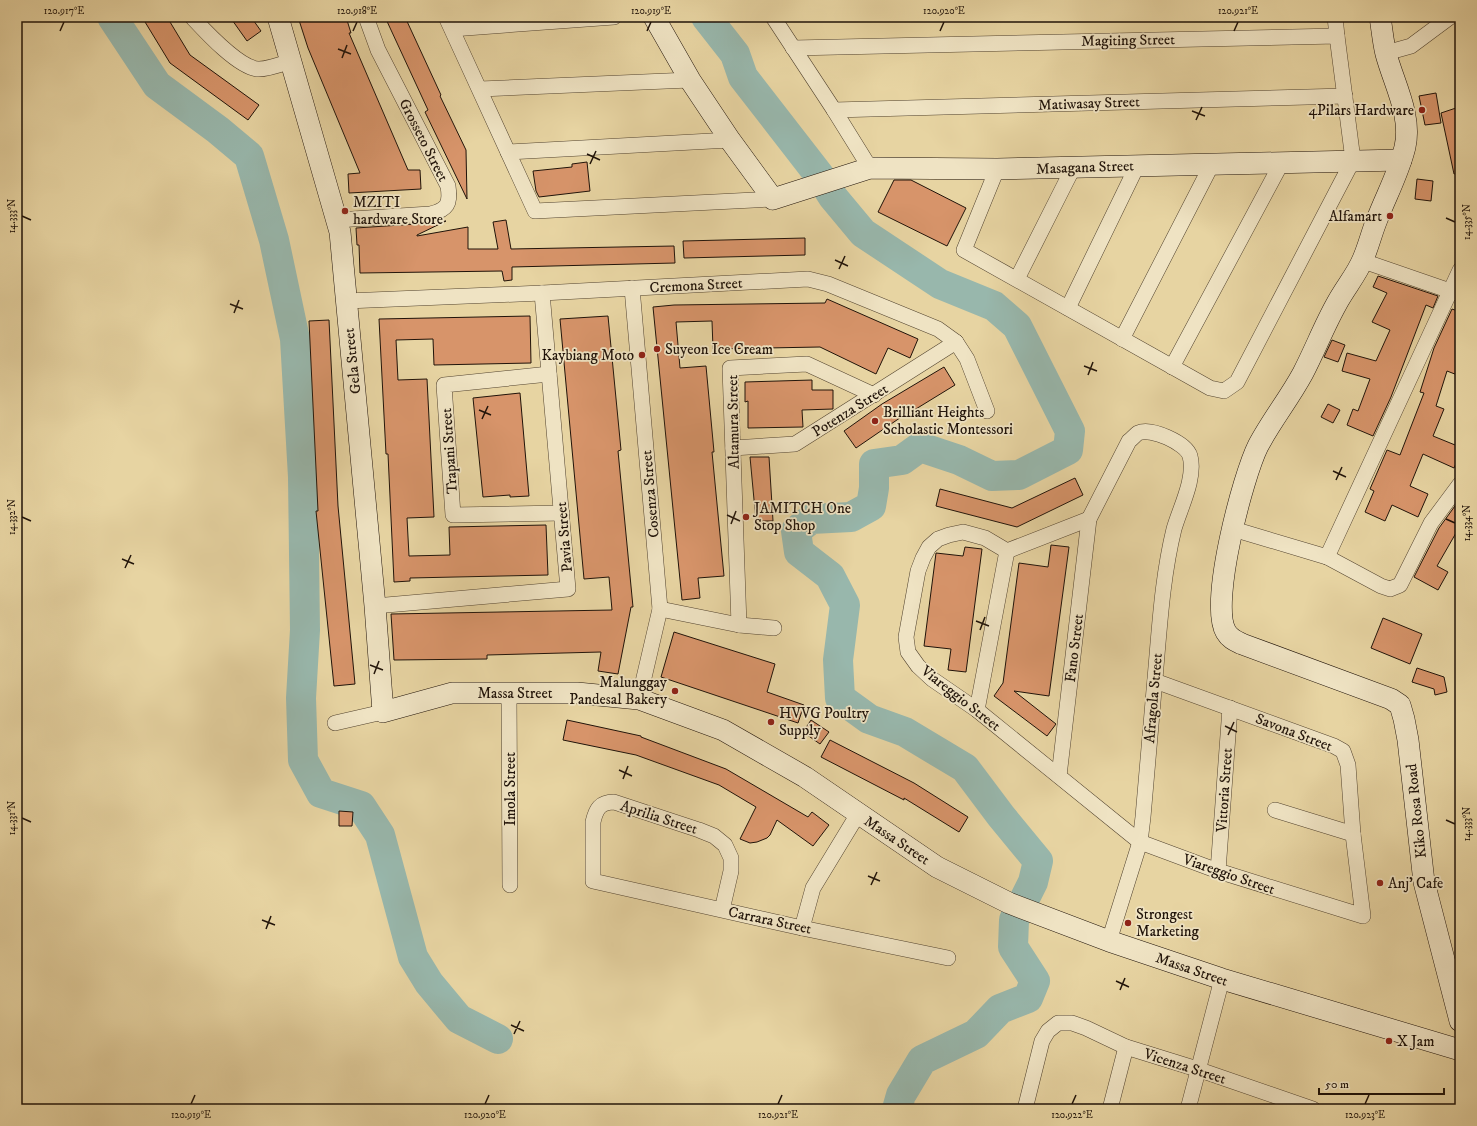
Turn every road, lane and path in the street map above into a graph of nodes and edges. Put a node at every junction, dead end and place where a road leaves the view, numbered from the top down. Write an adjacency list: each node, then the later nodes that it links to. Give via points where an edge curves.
1 (192, 17): 14 (street, via 230,54 246,64 258,69)
2 (278, 17): 14 (street, Gela Street)
3 (366, 17): 30 (street, Grosseto Street, via 378,50 448,186 450,198 447,206 430,214)
4 (614, 17): 10 (street)
5 (654, 17): 15 (street)
6 (773, 17): 12 (street)
7 (1335, 17): 11 (street)
8 (1380, 17): 13 (street)
9 (1450, 17): 13 (street, via 1411,46)
10 (449, 23): 16 (street)
11 (1338, 36): 12 (street, Magiting Street); 17 (street)
12 (794, 48): 18 (street)
13 (1386, 53): 22 (street, via 1406,126)
14 (291, 61): 30 (street, Gela Street)
15 (690, 80): 16 (street); 19 (street)
16 (480, 89): 20 (street)
17 (1345, 96): 18 (street, Matiwasay Street); 21 (street)
18 (834, 110): 26 (street)
19 (730, 140): 20 (street); 29 (street)
20 (508, 152): 29 (street, via 535,211)
21 (1353, 160): 22 (street, Masagana Street); 23 (street, Masagana Street); 41 (street, via 1237,382 1224,391 1210,388)
22 (1401, 160): 31 (street, via 1377,218)
23 (1282, 162): 24 (street, Masagana Street); 41 (street)
24 (1212, 164): 25 (street, Masagana Street); 39 (street)
25 (1137, 166): 27 (street, Masagana Street); 38 (street)
26 (870, 168): 28 (street, Masagana Street); 29 (street, Masagana Street)
27 (1073, 168): 28 (street, Masagana Street); 33 (street)
28 (996, 170): 33 (street, via 964,250)
29 (773, 199)
30 (337, 220): 37 (street, Gela Street)
31 (1363, 261): 35 (street); 49 (street, via 1335,306 1303,374 1258,448 1243,487)
32 (1460, 270): 35 (street)
33 (1017, 279): 38 (street)
34 (632, 288): 36 (street, Cremona Street); 40 (street, Cremona Street, via 808,279 828,284 938,329); 53 (street, Cosenza Street)
35 (1455, 292): 51 (street)
36 (542, 293): 37 (street, Cremona Street); 42 (street, Pavia Street)
37 (346, 300): 52 (street, Gela Street)
38 (1068, 308): 39 (street)
39 (1122, 338): 41 (street)
40 (956, 342): 43 (street, Potenza Street); 44 (street, Cremona Street, via 966,359)
41 (1172, 367)
42 (550, 374): 47 (street, Pavia Street); 47 (street, Trapani Street, via 444,385 453,515)
43 (874, 395): 45 (street, Potenza Street, via 795,444); 45 (street, Altamura Street, via 807,364 730,368)
44 (986, 412)
45 (733, 448): 54 (street, Altamura Street)
46 (1460, 484): 51 (street, via 1431,523 1400,584 1390,589 1381,586)
47 (562, 513): 52 (street, Pavia Street, via 568,589)
48 (1089, 519): 50 (street); 56 (street, Afragola Street, via 1129,441 1138,433 1150,431 1164,436 1182,446 1190,454 1190,479 1174,529 1163,586); 63 (street, Fano Street)
49 (1233, 529): 51 (street); 77 (street, Kiko Rosa Road, via 1222,601 1225,631 1232,639 1391,698 1400,705 1408,740 1424,882)
50 (1007, 551): 60 (street); 60 (street, Viareggio Street, via 985,538 963,532 938,539 929,547 918,571 908,621 908,652 918,666 932,679)
51 (1327, 557)
52 (375, 606): 61 (street, Gela Street)
53 (660, 609): 54 (street); 58 (street, Cosenza Street)
54 (738, 625): 55 (street)
55 (774, 628)
56 (1155, 681): 59 (street, Savona Street); 67 (street, Afragola Street)
57 (509, 693): 58 (street, Massa Street, via 577,693); 61 (street, Massa Street, via 452,693); 70 (street, Imola Street)
58 (639, 699): 65 (street, Massa Street, via 723,730 805,777)
59 (1230, 708): 66 (street, Savona Street, via 1343,751 1348,764); 68 (street, Vittoria Street)
60 (978, 710): 63 (street, Viareggio Street)
61 (383, 712): 62 (street, Massa Street)
62 (335, 723)
63 (1059, 776): 67 (street, Viareggio Street)
64 (1275, 810): 66 (street)
65 (858, 814): 73 (street, via 812,888); 74 (street, Massa Street, via 936,867 1009,903)
66 (1352, 834): 72 (street, Savona Street)
67 (1140, 842): 68 (street, Viareggio Street); 74 (street, Afragola Street)
68 (1218, 871): 72 (street, Viareggio Street)
69 (593, 881): 71 (street, Carrara Street); 71 (street, Aprilia Street, via 595,812 607,802 614,802 700,830 714,836 725,845 731,864)
70 (510, 885)
71 (722, 910): 73 (street, Carrara Street)
72 (1363, 916)
73 (802, 928): 75 (street, Carrara Street)
74 (1109, 941): 76 (street, Massa Street)
75 (948, 958)
76 (1222, 979): 79 (street, Massa Street); 80 (street)
77 (1460, 1021)
78 (1126, 1047): 80 (street, Vicenza Street); 82 (street, Vicenza Street, via 1072,1023 1058,1023 1048,1031 1042,1041); 83 (street)
79 (1460, 1050)
80 (1197, 1069): 81 (street, Vicenza Street); 84 (street)
81 (1272, 1102): 85 (street, Vicenza Street)
82 (1025, 1109)
83 (1110, 1109)
84 (1188, 1109)
85 (1313, 1109)

